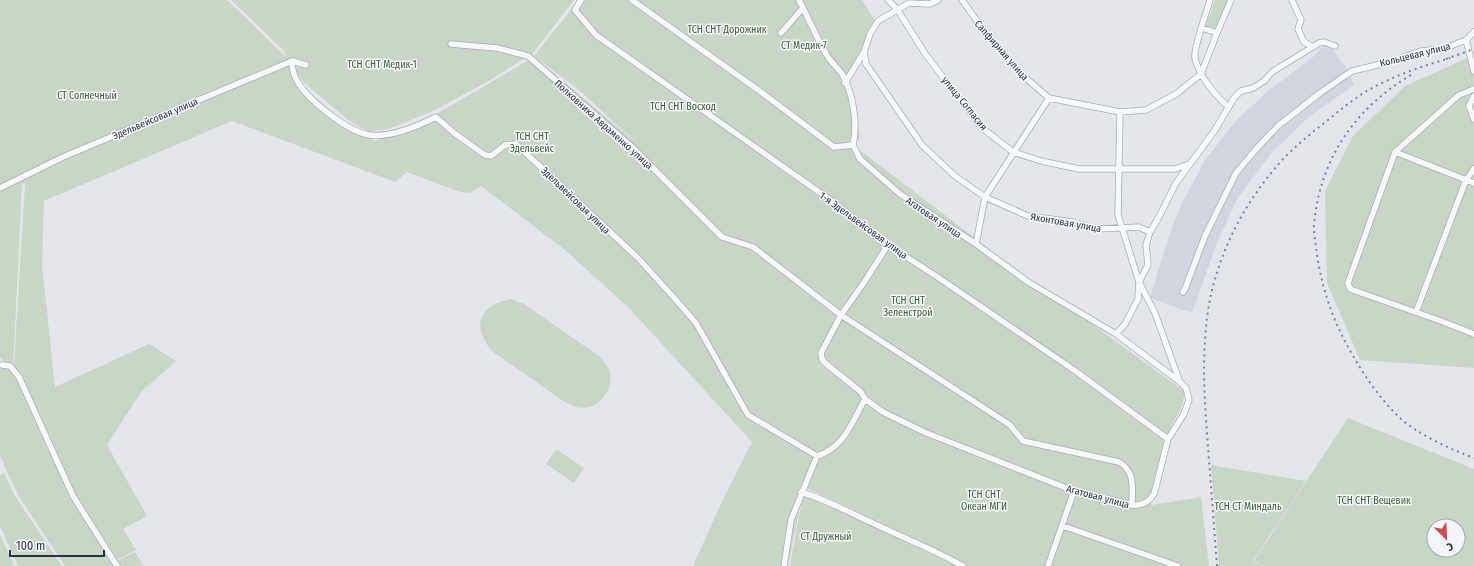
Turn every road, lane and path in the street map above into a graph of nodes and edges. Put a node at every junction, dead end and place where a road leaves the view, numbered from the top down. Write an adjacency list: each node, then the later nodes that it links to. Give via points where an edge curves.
1 (581, 0): 45 (street, 1-я Эдельвейсовая улица, via 575,10 596,34 829,199)
2 (632, 0): 32 (street, via 834,147)
3 (799, 0): 10 (street)
4 (888, 0): 11 (street, улица Согласия)
5 (938, 0): 11 (street, via 930,4 909,3)
6 (962, 0): 28 (street, Сапфирная улица, via 1021,74)
7 (1210, 0): 12 (street)
8 (1231, 0): 15 (street)
9 (1292, 0): 19 (street, via 1301,20 1298,29 1304,42)
10 (803, 8): 14 (street); 25 (street)
11 (897, 9): 20 (street, via 878,21); 33 (street, улица Согласия, via 926,55 981,127)
12 (1202, 28): 15 (street); 24 (street, via 1195,57)
13 (1474, 32): 16 (street, Кольцевая улица)
14 (781, 33)
15 (1216, 33): 24 (street)
16 (1466, 40): 23 (street); 47 (street, Кольцевая улица, via 1443,49 1421,51 1352,71 1278,126 1236,173 1205,236)
17 (451, 44): 49 (street, Полковника Авраменко улица, via 497,48 528,56 632,147 722,237 753,247)
18 (1335, 46): 19 (street, via 1324,42)
19 (1313, 47): 29 (street, via 1272,72 1253,88 1241,91)
20 (864, 52): 25 (street); 41 (street, Яхонтовая улица, via 866,64 922,145 955,176)
21 (292, 61): 22 (street); 40 (street, Эдельвейсовая улица, via 63,157); 56 (street, Эдельвейсовая улица, via 292,71 299,85 351,129 370,135 386,134 411,129 436,117 485,155 491,156 509,144 519,146 638,258 696,323 748,415)
22 (306, 65)
23 (1474, 71)
24 (1201, 74): 29 (street); 30 (street, Сапфирная улица, via 1176,94 1146,110)
25 (845, 83): 32 (street, via 853,105)
26 (1474, 89): 34 (street, via 1459,95)
27 (1474, 96): 31 (street, via 1469,106)
28 (1049, 98): 30 (street, Сапфирная улица); 33 (street)
29 (1228, 107): 35 (street)
30 (1120, 112): 37 (street)
31 (1474, 119)
32 (853, 145): 44 (street, Агатовая улица, via 860,159 900,194)
33 (1013, 152): 37 (street, улица Согласия, via 1079,169); 41 (street)
34 (1395, 152): 38 (street); 48 (street, via 1348,283 1350,289)
35 (1190, 164): 37 (street, улица Согласия, via 1175,169); 43 (street, via 1176,183)
36 (1474, 168): 38 (street)
37 (1118, 170): 42 (street, via 1118,215)
38 (1466, 180): 39 (street); 48 (street)
39 (1474, 183)
40 (0, 188)
41 (985, 197): 42 (street, Яхонтовая улица, via 1028,216 1073,222 1097,229); 44 (street)
42 (1121, 227): 43 (street, Яхонтовая улица, via 1139,227); 46 (street)
43 (1150, 232): 46 (street, via 1146,245 1148,265)
44 (976, 244): 50 (street, Агатовая улица, via 1028,282)
45 (888, 245): 49 (street, Агатовая улица); 55 (street, 1-я Эдельвейсовая улица, via 1074,370)
46 (1139, 282): 50 (street, via 1138,299); 53 (street, via 1155,313)
47 (1183, 292)
48 (1416, 312): 51 (street)
49 (841, 315): 54 (street, Агатовая улица, via 821,353 822,360 861,392); 59 (street, Полковника Авраменко улица, via 1010,425 1023,441 1119,462 1132,477)
50 (1116, 334): 53 (street, Агатовая улица)
51 (1474, 334)
52 (2, 365): 61 (street, via 10,366 19,377 73,496)
53 (1179, 381): 55 (street, Агатовая улица, via 1186,388 1189,400 1184,414)
54 (865, 399): 56 (street, via 838,445 828,453); 57 (street, Агатовая улица, via 883,412 924,432)
55 (1168, 439): 59 (street, Агатовая улица, via 1154,494 1150,501)
56 (817, 456): 58 (street)
57 (1074, 491): 59 (street, Агатовая улица); 60 (street)
58 (801, 492): 62 (street, via 791,520); 63 (street, via 827,500)
59 (1132, 506)
60 (1063, 526): 64 (street); 65 (street)
61 (117, 566)
62 (784, 566)
63 (963, 566)
64 (1048, 566)
65 (1178, 566)

